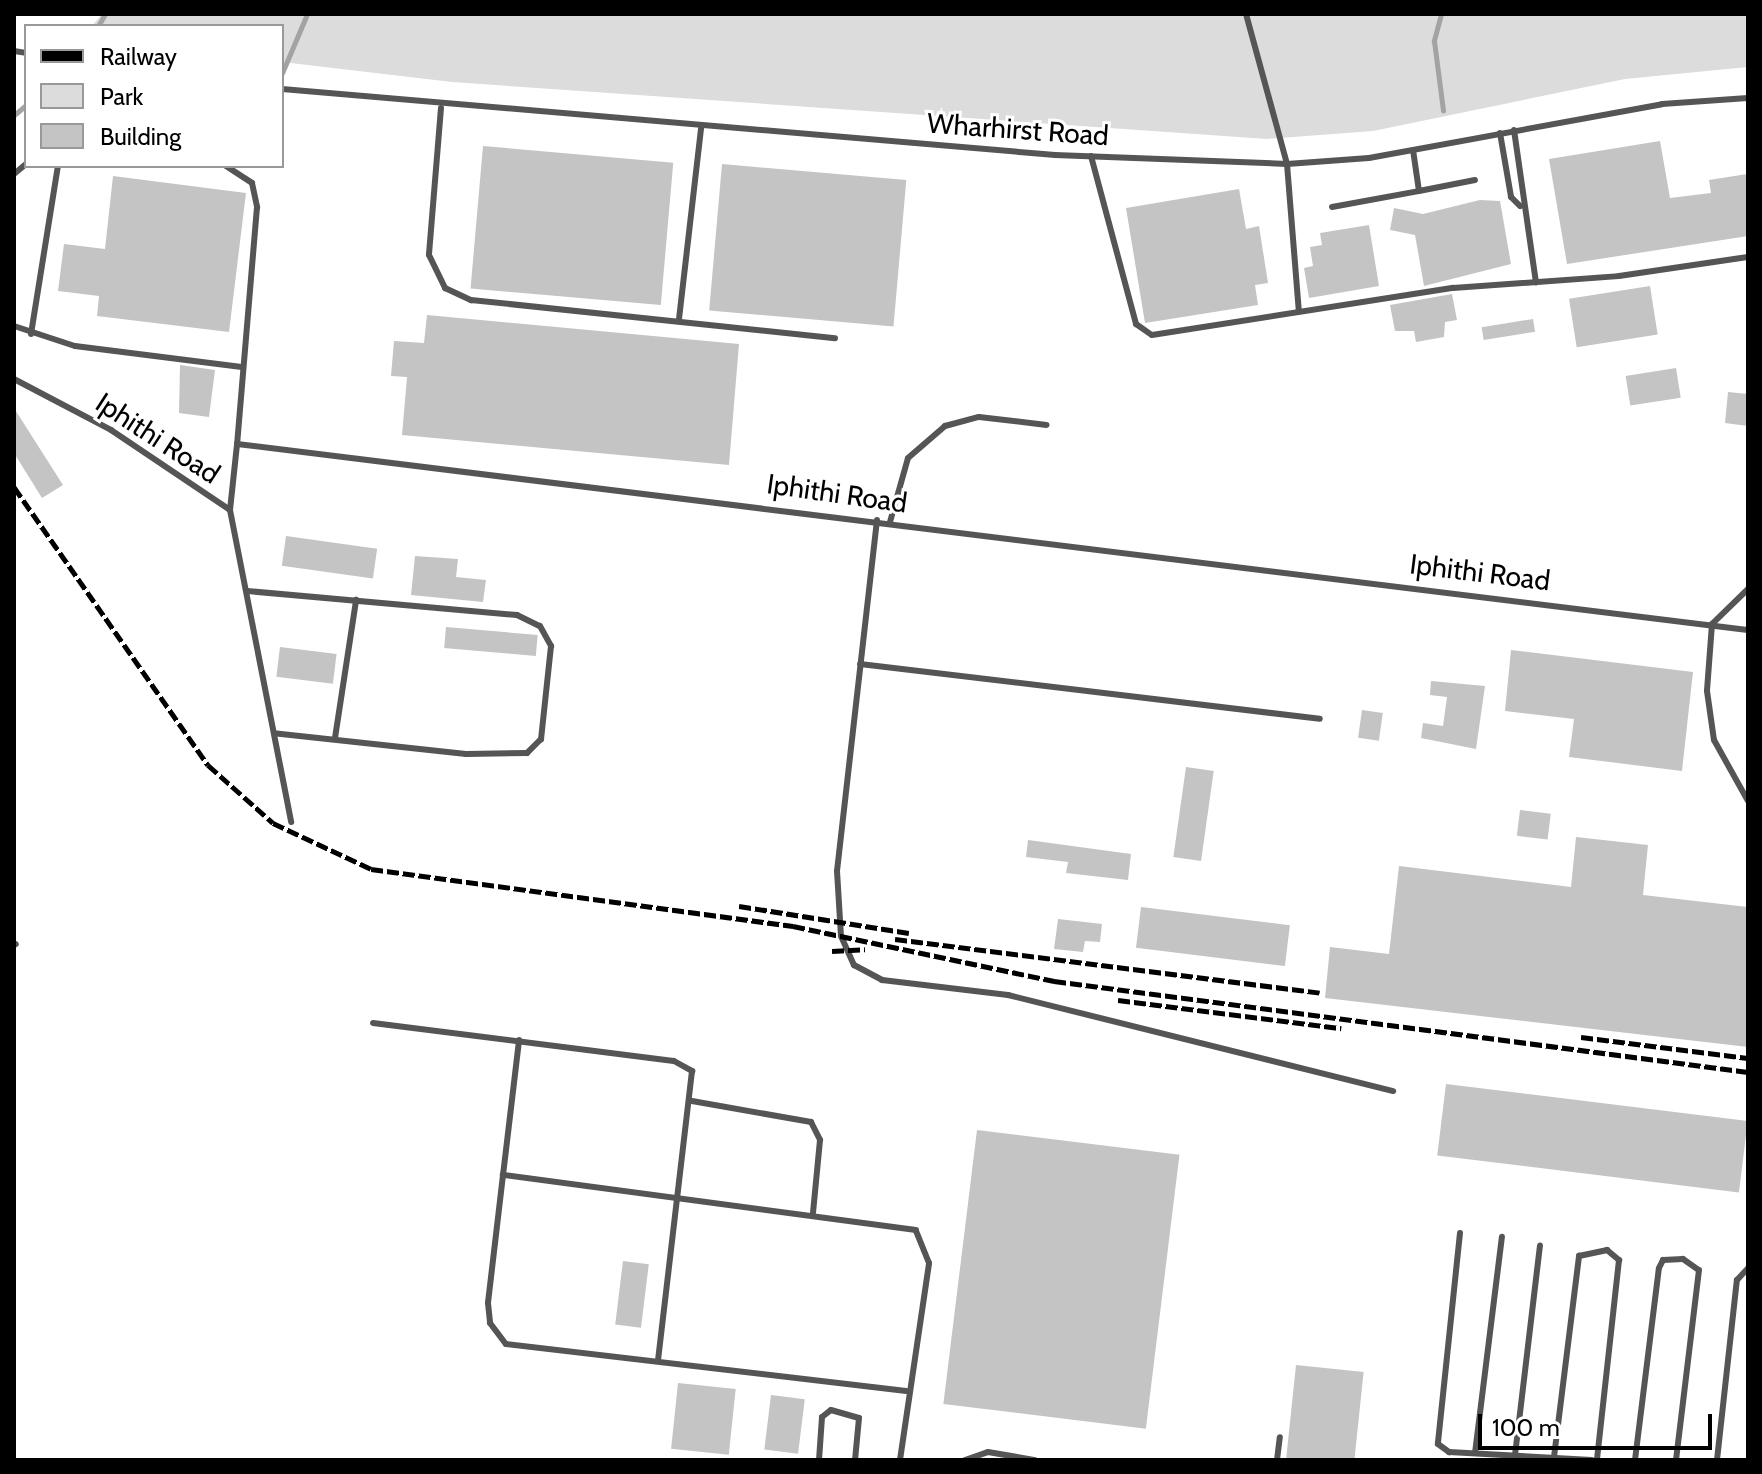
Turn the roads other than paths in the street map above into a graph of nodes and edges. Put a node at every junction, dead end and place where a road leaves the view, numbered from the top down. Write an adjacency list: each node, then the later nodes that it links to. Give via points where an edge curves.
1 (1246, 14): 10 (lane)
2 (284, 89): 4 (lane, Wharhirst Road)
3 (1748, 98): 6 (lane, Wharhirst Road, via 1662,104)
4 (441, 108): 5 (lane, Wharhirst Road); 20 (lane, via 429,255 438,283 471,300)
5 (701, 128): 9 (lane, Wharhirst Road); 20 (lane)
6 (1514, 130): 7 (lane, Wharhirst Road); 15 (lane)
7 (1500, 133): 8 (lane, Wharhirst Road); 15 (lane, via 1511,197)
8 (1413, 150): 10 (lane, Wharhirst Road); 14 (lane)
9 (1091, 156): 10 (lane, Wharhirst Road); 19 (lane, via 1143,333)
10 (1287, 164): 19 (lane)
11 (58, 168): 22 (lane)
12 (230, 168): 24 (lane, via 245,175 256,192)
13 (1475, 180): 14 (lane)
14 (1419, 191): 16 (lane)
15 (1520, 206): 18 (lane)
16 (1332, 207)
17 (1748, 257): 18 (lane)
18 (1536, 282): 19 (lane)
19 (1299, 312)
20 (679, 319): 23 (lane)
21 (14, 326): 22 (lane)
22 (31, 334): 24 (lane)
23 (835, 338)
24 (242, 367): 27 (lane)
25 (14, 379): 28 (lane, Iphithi Road, via 111,430)
26 (1047, 425): 30 (lane, via 979,417 945,426 908,458)
27 (237, 444): 28 (lane, Iphithi Road); 29 (lane, Iphithi Road)
28 (230, 510): 32 (lane)
29 (877, 520): 30 (lane, Iphithi Road); 36 (lane)
30 (890, 522): 34 (lane, Iphithi Road)
31 (1748, 589): 34 (lane)
32 (247, 591): 33 (lane); 38 (lane)
33 (356, 600): 39 (lane); 39 (lane, via 517,615 540,626 552,657 543,726 538,745 519,755)
34 (1712, 624): 35 (lane, Iphithi Road); 40 (lane, via 1707,691 1714,740)
35 (1748, 630)
36 (860, 664): 37 (lane); 44 (lane, via 837,871 841,936 864,973 1085,1012)
37 (1320, 719)
38 (274, 733): 39 (lane); 41 (lane)
39 (335, 738)
40 (1748, 801)
41 (291, 822)
42 (373, 1023): 43 (lane)
43 (519, 1040): 45 (lane, via 685,1064 695,1081); 46 (lane)
44 (1393, 1091)
45 (692, 1101): 47 (lane); 48 (lane, via 811,1122 820,1140)
46 (503, 1175): 47 (lane); 53 (lane, via 488,1303 500,1340)
47 (679, 1197): 48 (lane); 53 (lane)
48 (813, 1213): 54 (lane, via 905,1224 927,1244)
49 (1460, 1233): 56 (lane, via 1436,1439 1445,1451)
50 (1502, 1237): 56 (lane)
51 (1540, 1245): 57 (lane)
52 (1748, 1268): 68 (lane, via 1737,1280)
53 (658, 1360): 54 (lane)
54 (906, 1391): 61 (lane)
55 (1280, 1437): 64 (lane)
56 (1475, 1453): 57 (lane)
57 (1515, 1455): 58 (lane)
58 (1554, 1457): 65 (lane); 65 (lane, via 1579,1256 1607,1250 1619,1260)
59 (819, 1460): 60 (lane, via 822,1417 831,1410 859,1418)
60 (855, 1460)
61 (900, 1460)
62 (965, 1460): 63 (lane, via 988,1452)
63 (1035, 1460)
64 (1277, 1460)
65 (1594, 1460)
66 (1635, 1460): 67 (lane, via 1659,1268 1663,1260 1683,1259 1699,1270)
67 (1676, 1460)
68 (1717, 1460)

